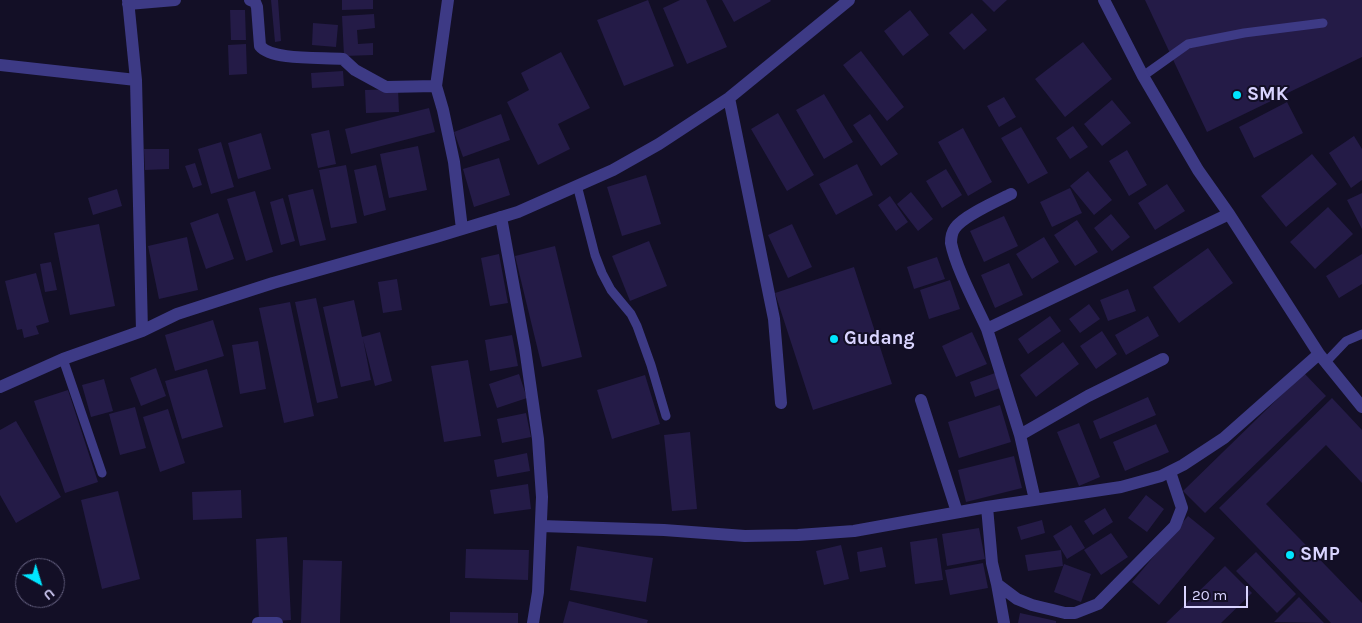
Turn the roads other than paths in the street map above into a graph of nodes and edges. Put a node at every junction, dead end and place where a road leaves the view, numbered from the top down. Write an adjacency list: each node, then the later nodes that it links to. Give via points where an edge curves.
1 (175, 0): 6 (street)
2 (250, 0): 11 (street, via 257,7 260,46 264,50 296,57 343,59 355,70 386,87)
3 (448, 0): 11 (street)
4 (849, 0): 12 (street)
5 (1104, 0): 9 (street)
6 (128, 2): 10 (street)
7 (1323, 23): 9 (lane, via 1188,44)
8 (0, 65): 10 (street)
9 (1142, 76): 15 (street, via 1198,170)
10 (136, 80): 19 (street)
11 (436, 86): 17 (street, via 454,162)
12 (729, 98): 13 (street, via 659,144); 26 (street, via 774,319)
13 (577, 185): 16 (street); 28 (lane, via 599,264 611,290 637,326)
14 (1011, 194): 18 (street, via 964,220 952,234 956,257)
15 (1229, 214): 18 (street); 21 (street)
16 (501, 217): 17 (street); 35 (street, via 538,439)
17 (462, 229): 19 (street, via 273,283 186,311)
18 (987, 329): 29 (street)
19 (142, 331): 22 (street)
20 (1362, 334): 21 (lane)
21 (1322, 358): 27 (street); 30 (street, via 1224,438)
22 (63, 359): 24 (street); 31 (lane)
23 (1162, 359): 29 (street)
24 (0, 387)
25 (921, 400): 34 (street)
26 (781, 403)
27 (1362, 407)
28 (666, 416)
29 (1020, 435): 32 (street)
30 (1170, 472): 32 (street, via 1121,487); 36 (street, via 1182,508 1175,526 1098,604 1075,613 1065,613 1017,599)
31 (102, 473)
32 (1035, 500): 33 (street)
33 (987, 507): 34 (street); 36 (street)
34 (957, 512): 35 (street, via 854,531 798,535 745,536)
35 (541, 526): 39 (street)
36 (997, 584): 40 (street)
37 (258, 623): 38 (street)
38 (277, 623)
39 (533, 623)
40 (1004, 623)

